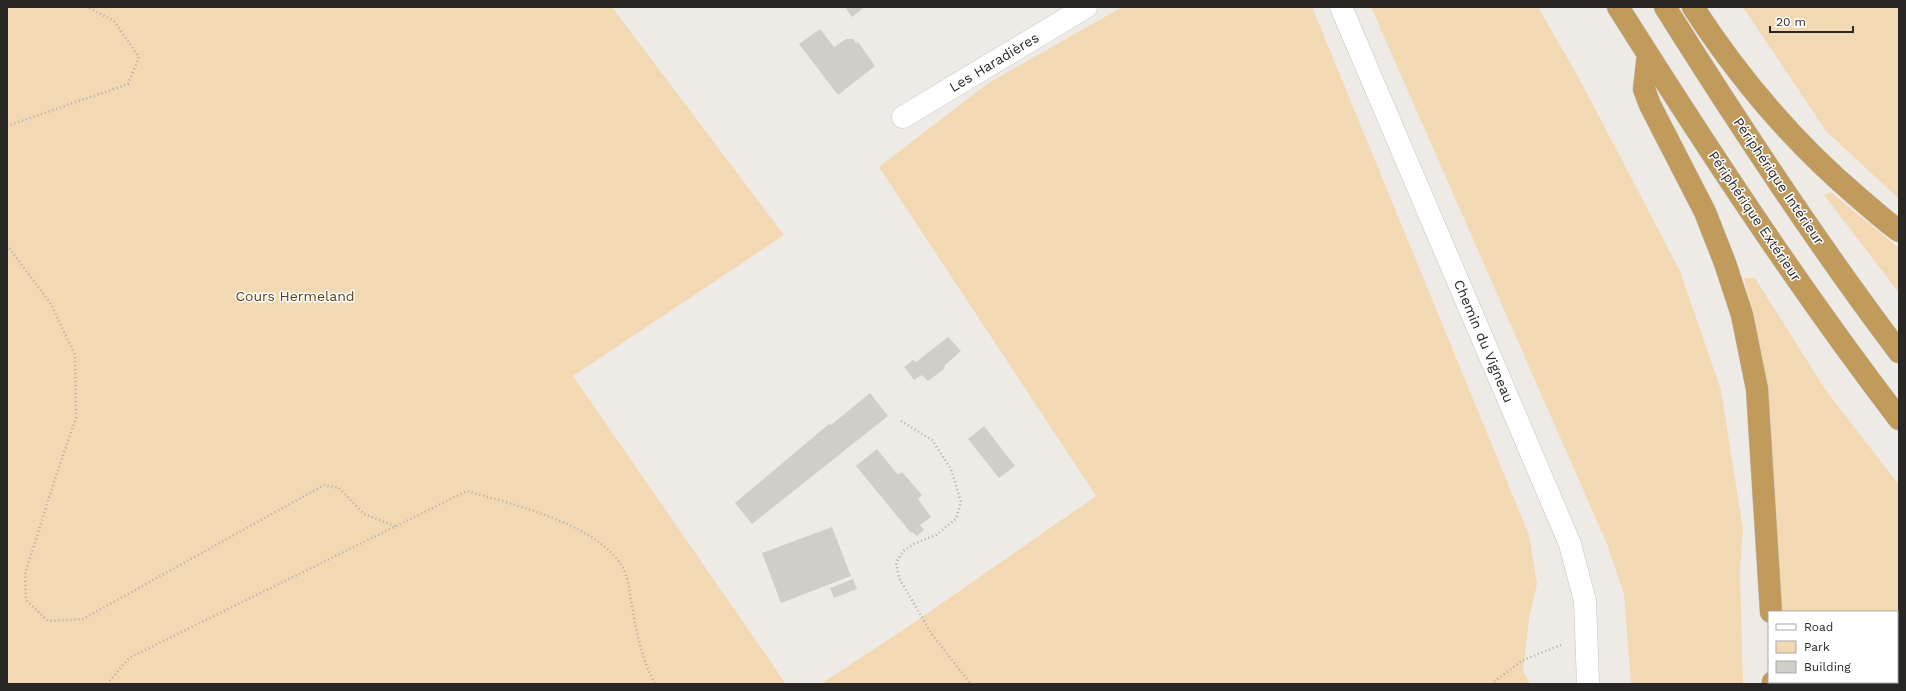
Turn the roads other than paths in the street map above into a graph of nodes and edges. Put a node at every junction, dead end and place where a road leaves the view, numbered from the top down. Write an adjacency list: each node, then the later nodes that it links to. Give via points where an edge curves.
1 (1086, 7): 7 (street, Les Haradières)
2 (1341, 7): 12 (street, Chemin du Vigneau, via 1570,544 1585,601)
3 (1618, 7): 6 (highway, Périphérique Extérieur)
4 (1665, 7): 9 (highway, Périphérique Intérieur, via 1774,176)
5 (1693, 7): 8 (highway, via 1712,38 1757,96 1818,162)
6 (1648, 54): 10 (highway, Périphérique Extérieur, via 1807,294); 11 (highway, via 1644,89 1705,212 1742,315 1757,389)
7 (902, 117)
8 (1899, 231)
9 (1899, 352)
10 (1899, 419)
11 (1770, 611)
12 (1588, 684)

